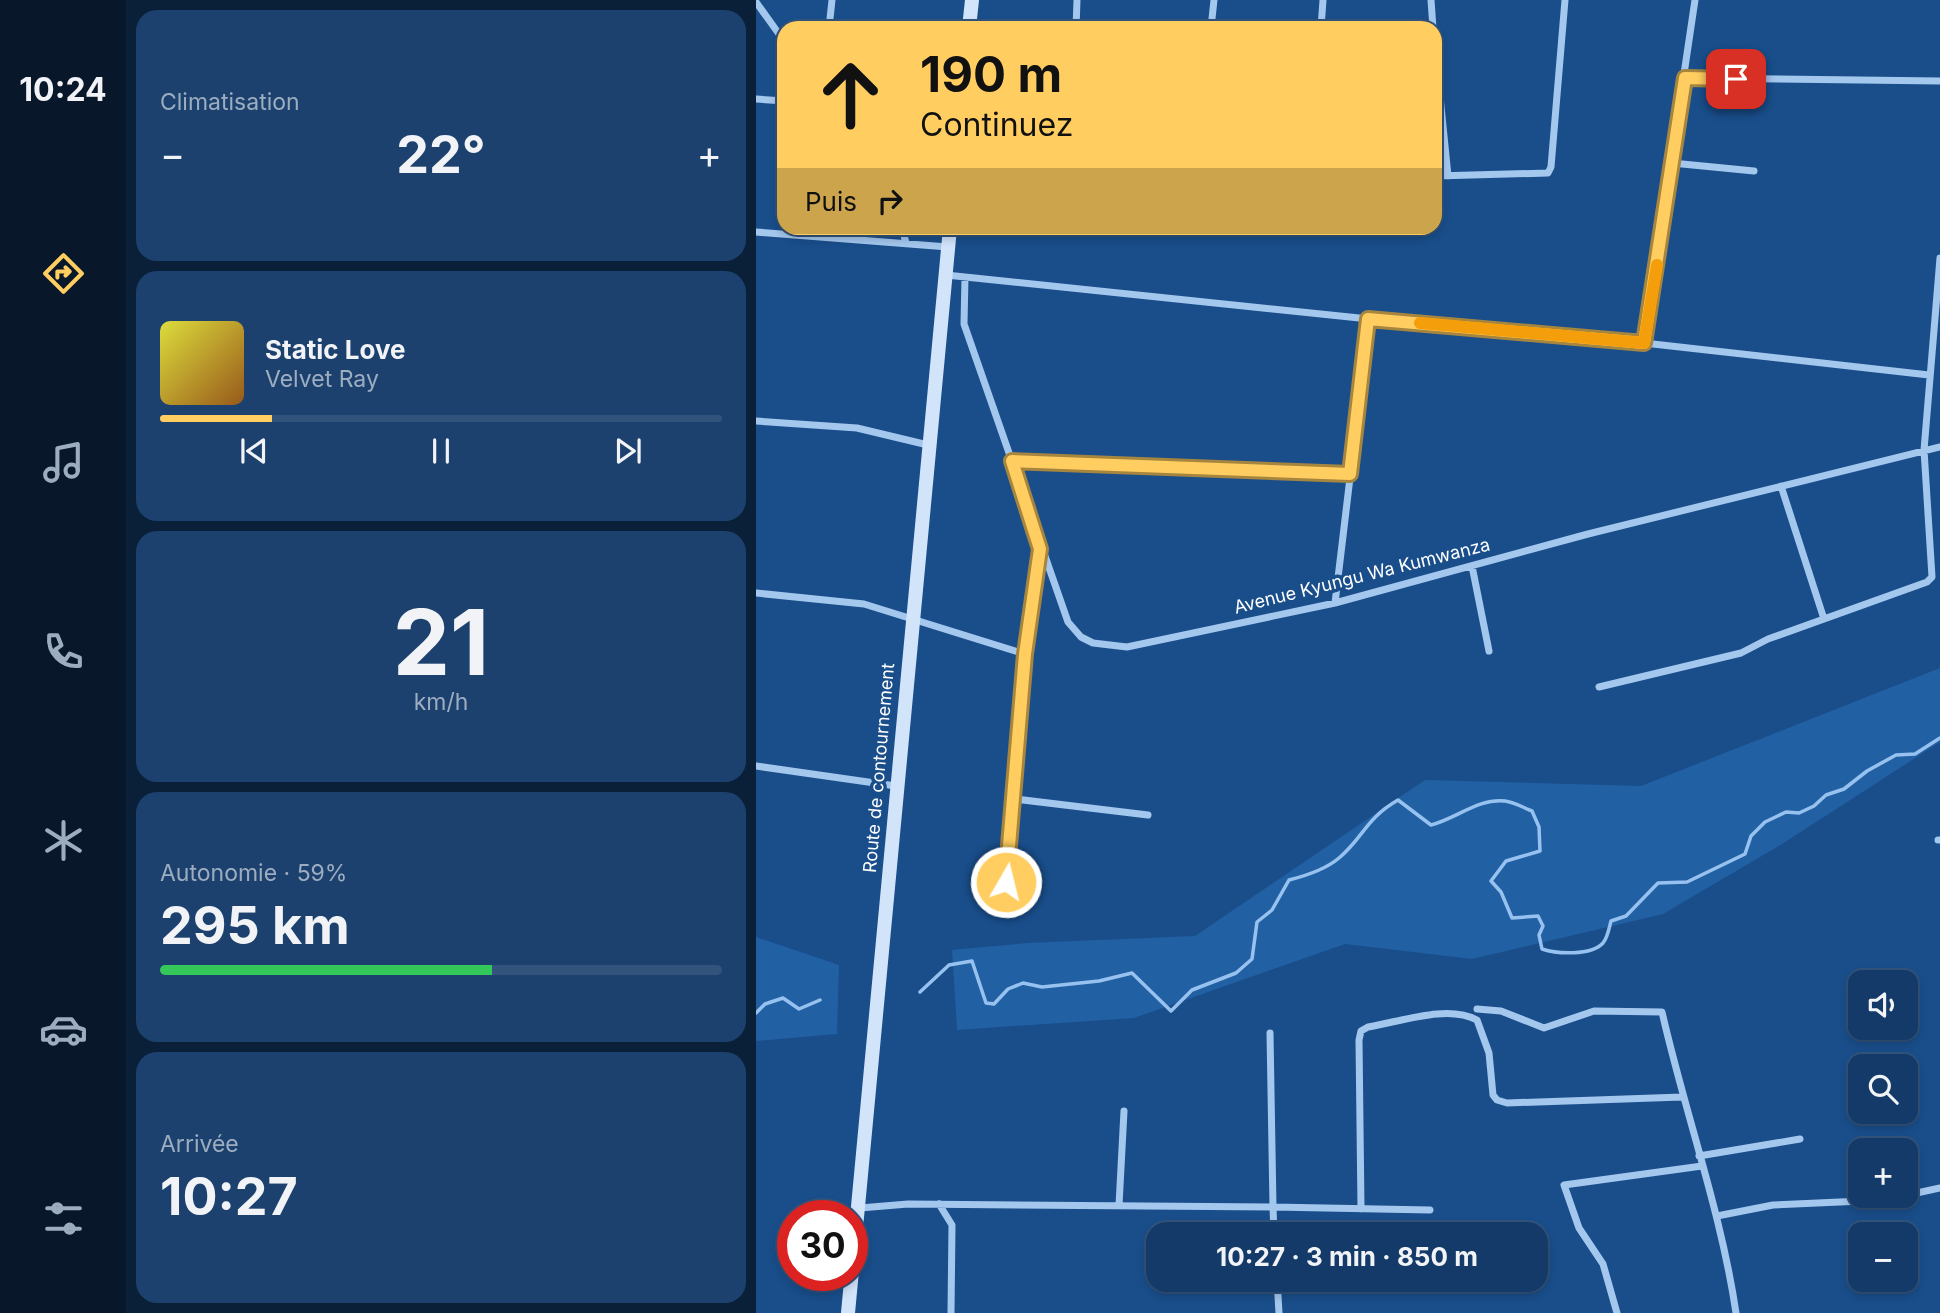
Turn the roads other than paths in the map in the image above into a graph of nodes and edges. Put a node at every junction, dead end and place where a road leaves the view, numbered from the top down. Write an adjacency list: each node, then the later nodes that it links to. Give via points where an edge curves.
1 (832, 0): 10 (street)
2 (972, 0): 11 (street)
3 (1077, 0): 12 (street)
4 (1214, 0): 13 (street)
5 (1323, 0): 14 (street)
6 (1431, 0): 15 (street)
7 (1564, 0): 25 (street, via 1548,173)
8 (1695, 0): 17 (street)
9 (756, 2): 16 (street)
10 (830, 21)
11 (970, 21)
12 (1076, 21)
13 (1212, 21)
14 (1322, 21)
15 (1432, 21)
16 (777, 31)
17 (1685, 78): 18 (street); 22 (street)
18 (1940, 81)
19 (756, 99): 20 (street)
20 (777, 100)
21 (1442, 116): 25 (street)
22 (1672, 163): 23 (street); 37 (street)
23 (1755, 171)
24 (1442, 176): 25 (street)
25 (1448, 176)
26 (756, 232): 27 (street)
27 (777, 234)
28 (797, 235): 31 (street)
29 (904, 235): 31 (street)
30 (949, 235): 32 (street, Route de contournement)
31 (906, 243): 32 (street)
32 (948, 247): 34 (street, Route de contournement)
33 (1940, 258): 38 (street)
34 (946, 275): 35 (street); 40 (street, Route de contournement)
35 (965, 277): 36 (street); 43 (street, Avenue Kyungu Wa Kumwanza, via 964,324)
36 (1368, 319): 37 (street); 44 (street)
37 (1644, 343): 38 (street)
38 (1929, 375): 42 (street)
39 (756, 421): 40 (street, via 857,429)
40 (928, 445): 50 (street, Route de contournement)
41 (1940, 447): 42 (street, Avenue Kyungu Wa Kumwanza)
42 (1924, 450): 45 (street, Avenue Kyungu Wa Kumwanza); 51 (street, via 1932,577)
43 (1012, 461): 44 (street); 46 (street, Avenue Kyungu Wa Kumwanza)
44 (1350, 474): 49 (street)
45 (1781, 486): 47 (street, Avenue Kyungu Wa Kumwanza); 51 (street)
46 (1040, 549): 49 (street, Avenue Kyungu Wa Kumwanza, via 1068,622 1081,637 1105,646 1127,647); 53 (street)
47 (1472, 566): 49 (street, Avenue Kyungu Wa Kumwanza); 52 (street)
48 (756, 593): 50 (street, via 864,604)
49 (1335, 603)
50 (912, 619): 53 (street); 56 (street, Route de contournement)
51 (1824, 619): 54 (street, via 1741,653)
52 (1489, 651)
53 (1025, 654): 57 (street)
54 (1599, 687)
55 (756, 766): 56 (street)
56 (896, 786): 68 (street, Route de contournement)
57 (1015, 799): 58 (street); 59 (street)
58 (1148, 815)
59 (1006, 882)
60 (1477, 1009): 62 (street, via 1500,1010 1544,1028 1594,1011 1662,1012)
61 (1270, 1032): 71 (street)
62 (1682, 1097): 65 (street); 73 (street, via 1507,1103 1493,1095 1489,1053 1477,1020 1466,1014 1447,1014 1368,1027 1359,1040)
63 (1124, 1111): 70 (street)
64 (1800, 1139): 65 (street)
65 (1699, 1156): 66 (street)
66 (1702, 1166): 75 (street); 82 (street, via 1564,1185 1579,1228 1603,1264)
67 (1940, 1188): 75 (street, via 1885,1200 1773,1205)
68 (861, 1200)
69 (939, 1204): 70 (street); 72 (street); 80 (street, via 952,1225)
70 (1119, 1206): 71 (street)
71 (1273, 1207): 73 (street); 76 (street)
72 (868, 1208)
73 (1361, 1209): 74 (street)
74 (1430, 1210)
75 (1717, 1216): 83 (street)
76 (1274, 1222)
77 (851, 1291): 79 (street, Route de contournement)
78 (1278, 1292): 81 (street)
79 (848, 1313)
80 (951, 1313)
81 (1279, 1313)
82 (1617, 1313)
83 (1736, 1313)

